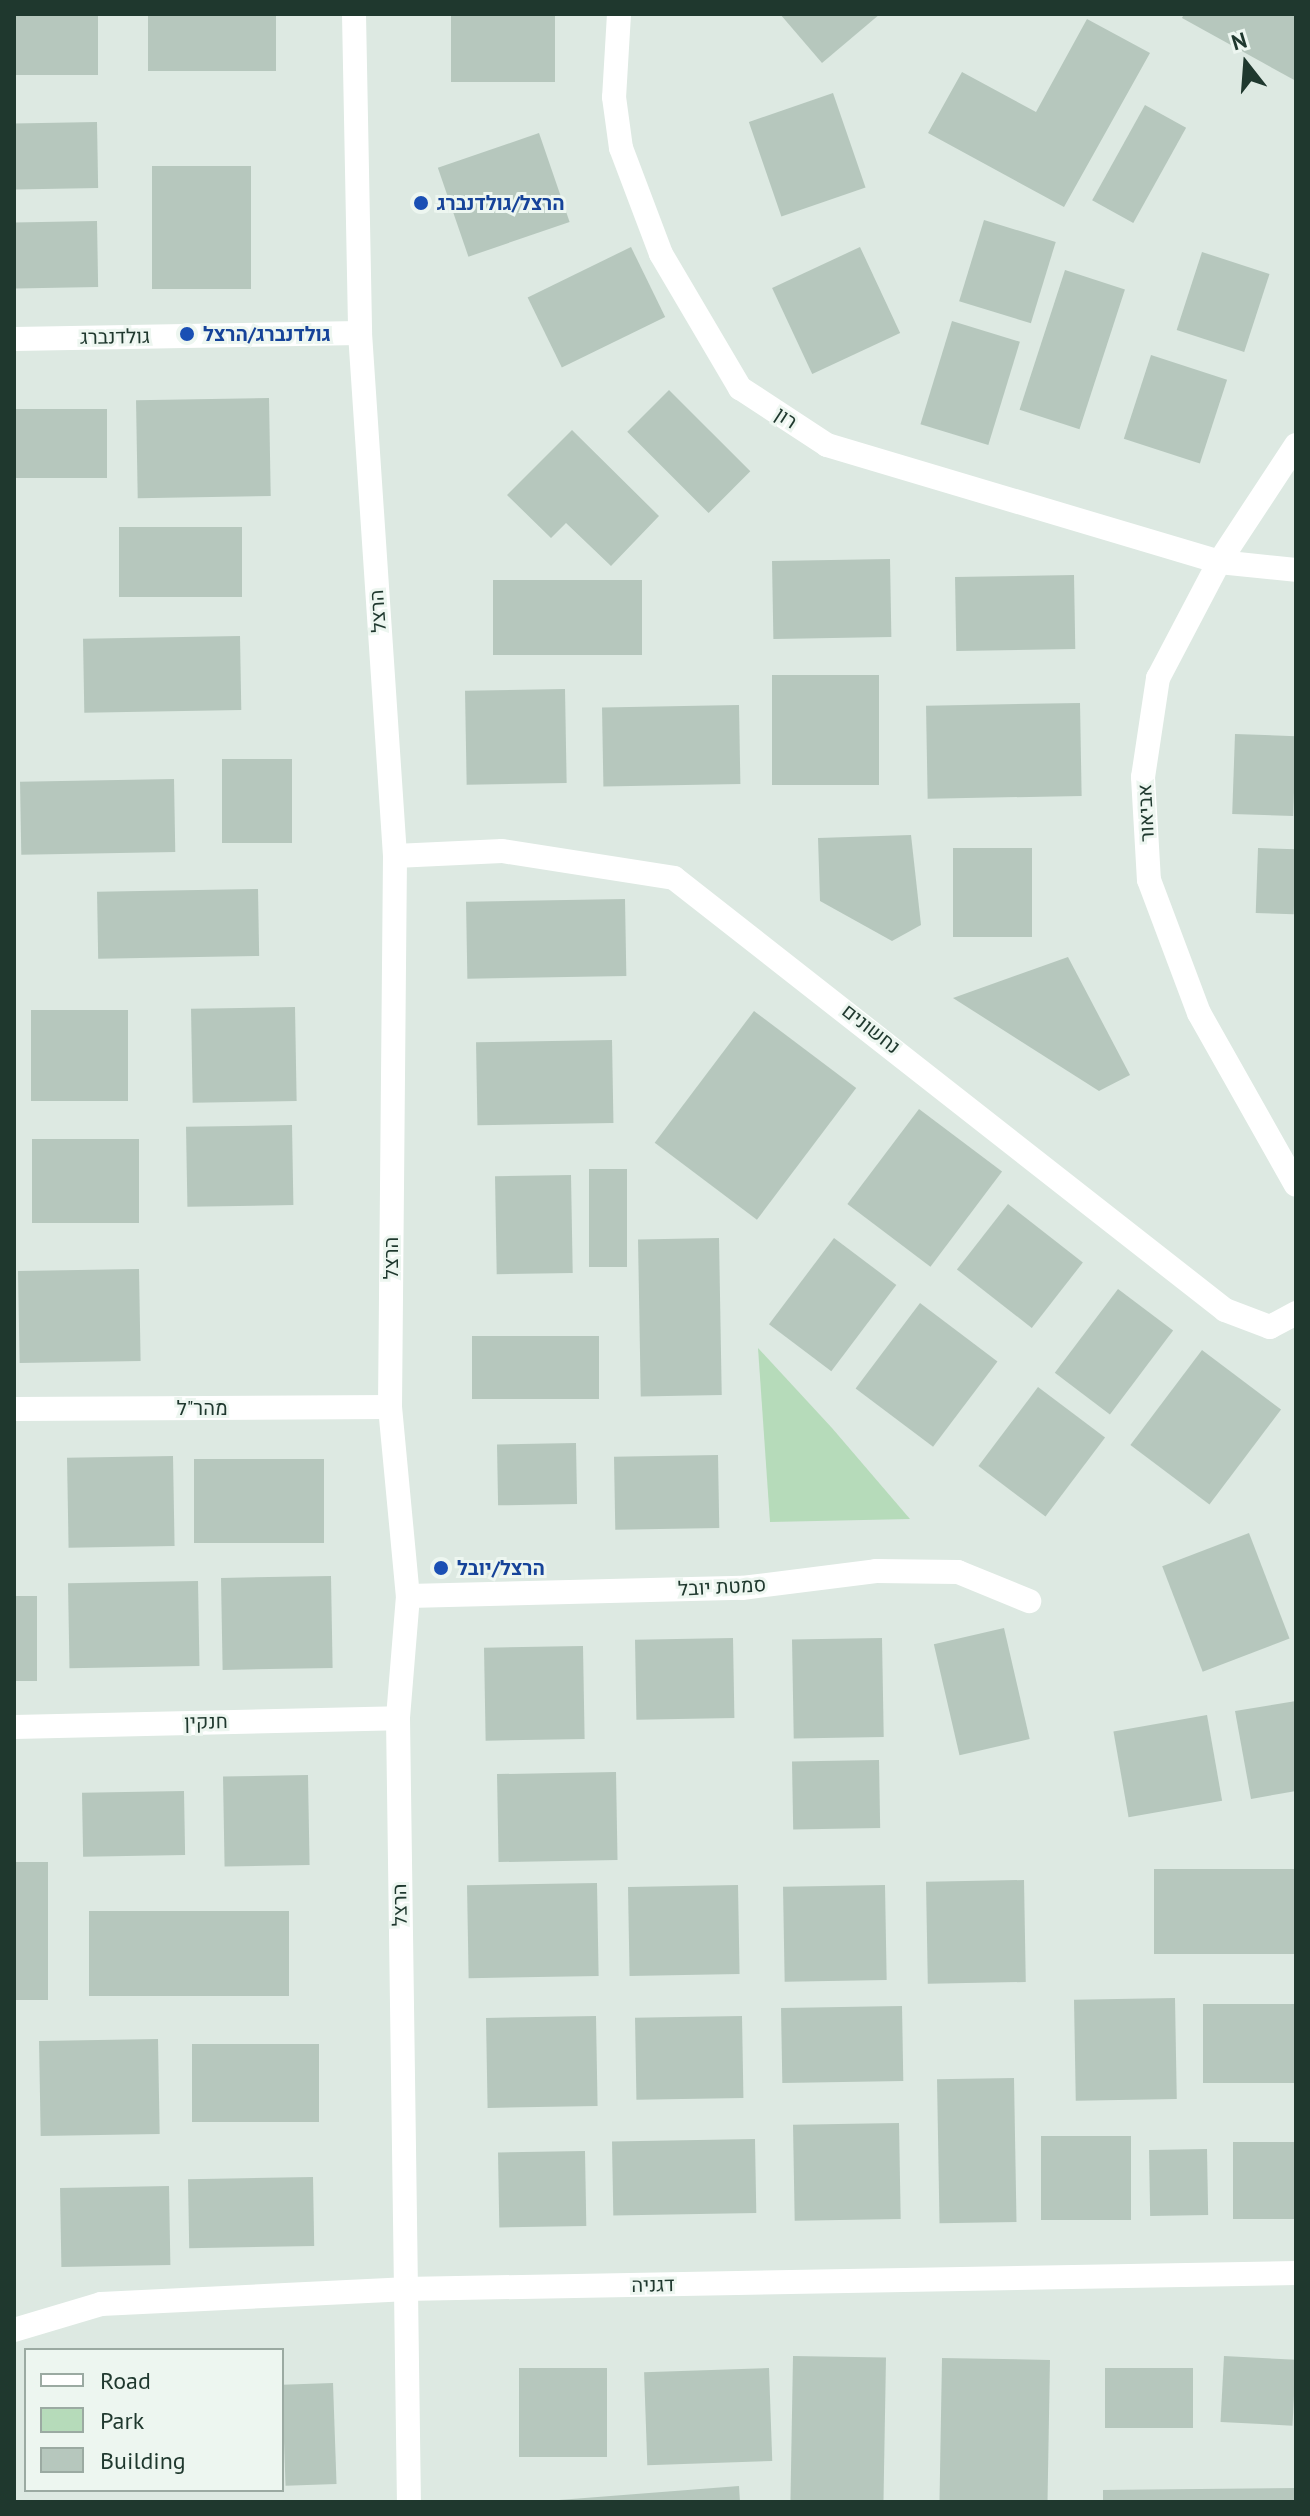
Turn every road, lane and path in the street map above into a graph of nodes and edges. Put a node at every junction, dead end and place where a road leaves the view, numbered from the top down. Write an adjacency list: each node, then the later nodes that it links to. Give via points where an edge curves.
1 (354, 14): 3 (street, הרצל)
2 (619, 14): 6 (street, רון, via 614,97 621,148 661,254 740,388 827,445)
3 (360, 333): 4 (street, גולדנברג); 8 (street, הרצל)
4 (14, 339)
5 (1296, 445): 6 (street, אביאור)
6 (1219, 562): 7 (street, רון); 9 (street, אביאור, via 1158,678 1143,777 1149,880 1199,1013)
7 (1296, 570)
8 (395, 856): 10 (street, נחשונים, via 502,851 674,878 1225,1310 1270,1327); 11 (street, הרצל)
9 (1296, 1185)
10 (1296, 1313)
11 (390, 1407): 12 (street, מהר"ל); 13 (street, הרצל)
12 (14, 1409)
13 (408, 1596): 14 (street, סמטת יובל, via 742,1588 876,1571 958,1572); 15 (street, הרצל)
14 (1029, 1601)
15 (398, 1718): 16 (street, חנקין); 18 (street, הרצל)
16 (14, 1727)
17 (1296, 2273): 18 (street, דגניה)
18 (404, 2289): 19 (street, דגניה, via 101,2304); 20 (street, הרצל)
19 (14, 2330)
20 (409, 2502)

